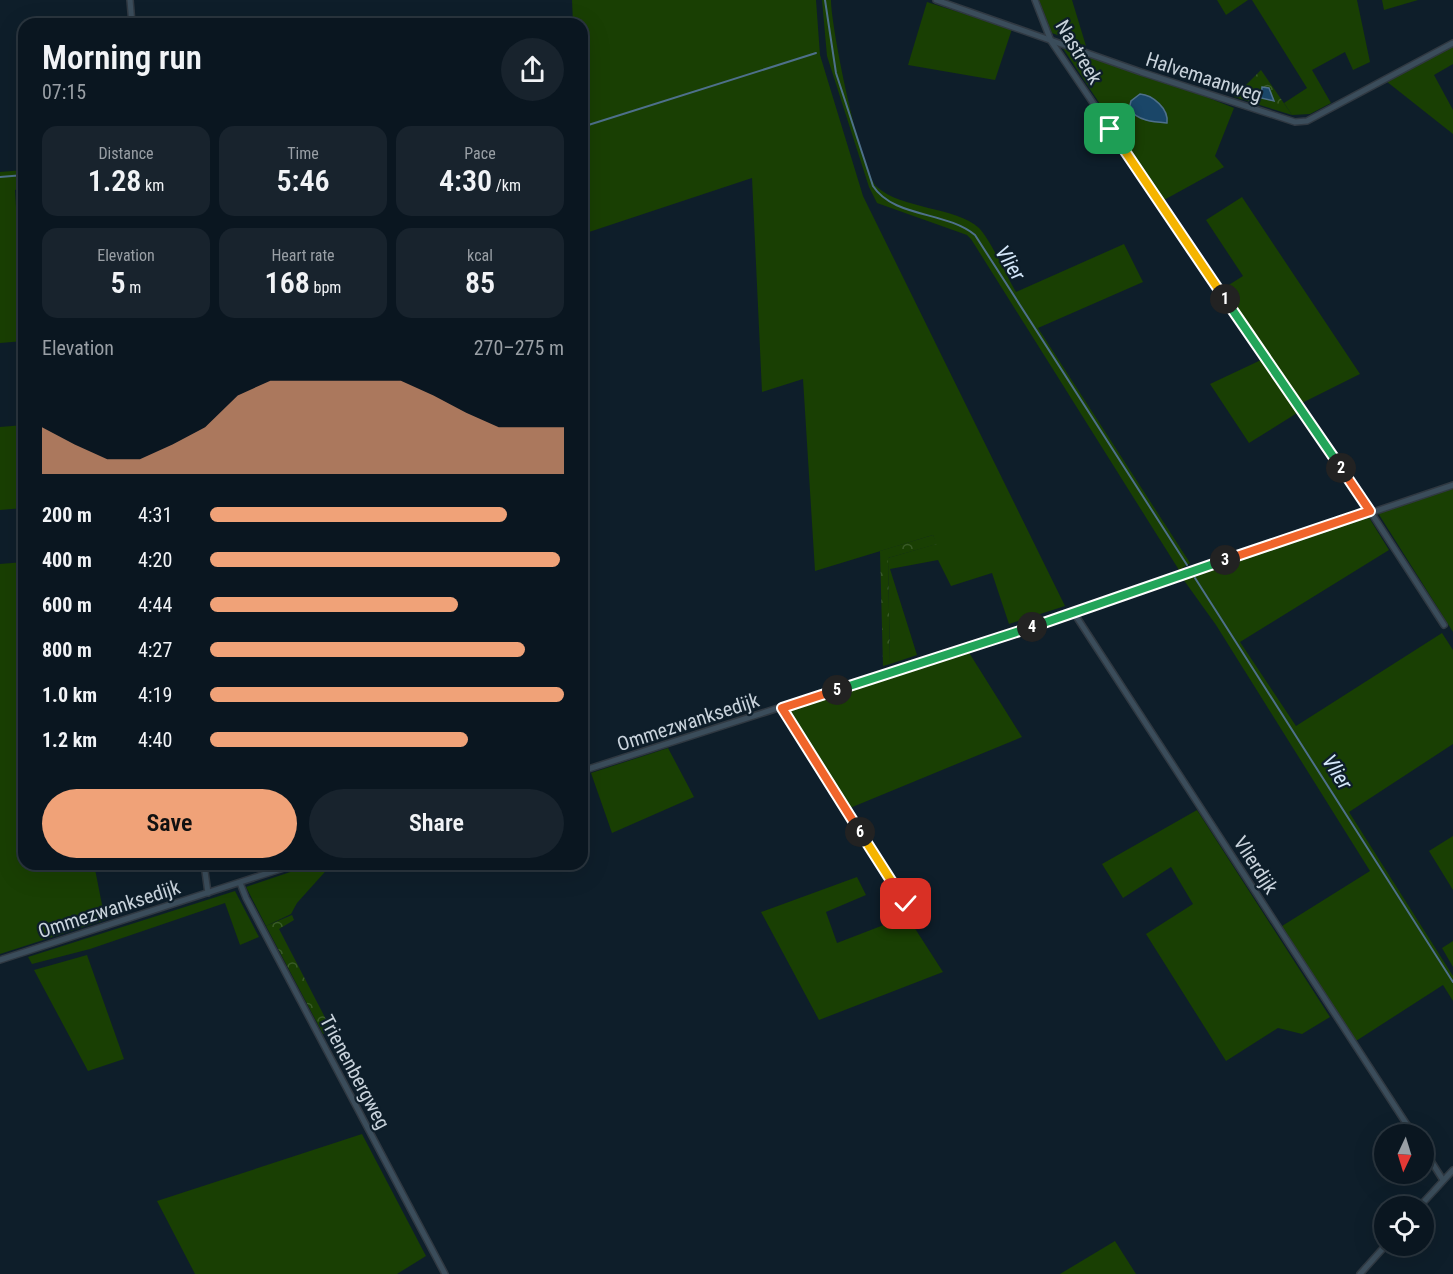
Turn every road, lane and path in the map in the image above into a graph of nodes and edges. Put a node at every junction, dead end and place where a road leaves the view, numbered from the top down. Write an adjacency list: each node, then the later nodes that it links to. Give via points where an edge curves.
1 (130, 0): 4 (street)
2 (936, 0): 5 (street, Halvemaanweg)
3 (1035, 0): 5 (street, Nastreek)
4 (132, 18)
5 (1051, 41): 6 (street, Halvemaanweg, via 1295,122 1307,121); 8 (street, Nastreek)
6 (1453, 43)
7 (1453, 485): 8 (street, Ommezwanksedijk)
8 (1370, 511): 9 (street, Ommezwanksedijk); 10 (street, Nastreek)
9 (1074, 613): 11 (street, Ommezwanksedijk); 19 (street, Vlierdijk)
10 (1444, 625)
11 (782, 708): 12 (street, Ommezwanksedijk); 17 (street)
12 (588, 769)
13 (205, 870): 16 (street)
14 (278, 870): 15 (street, Ommezwanksedijk)
15 (240, 883): 16 (street, Ommezwanksedijk); 25 (street, Trienenbergweg)
16 (208, 893): 18 (street, Ommezwanksedijk)
17 (906, 904)
18 (0, 960)
19 (1406, 1124)
20 (1434, 1166): 22 (street)
21 (1453, 1170): 22 (street)
22 (1443, 1180): 23 (street)
23 (1429, 1196)
24 (1377, 1256): 26 (street)
25 (445, 1274)
26 (1361, 1274)

